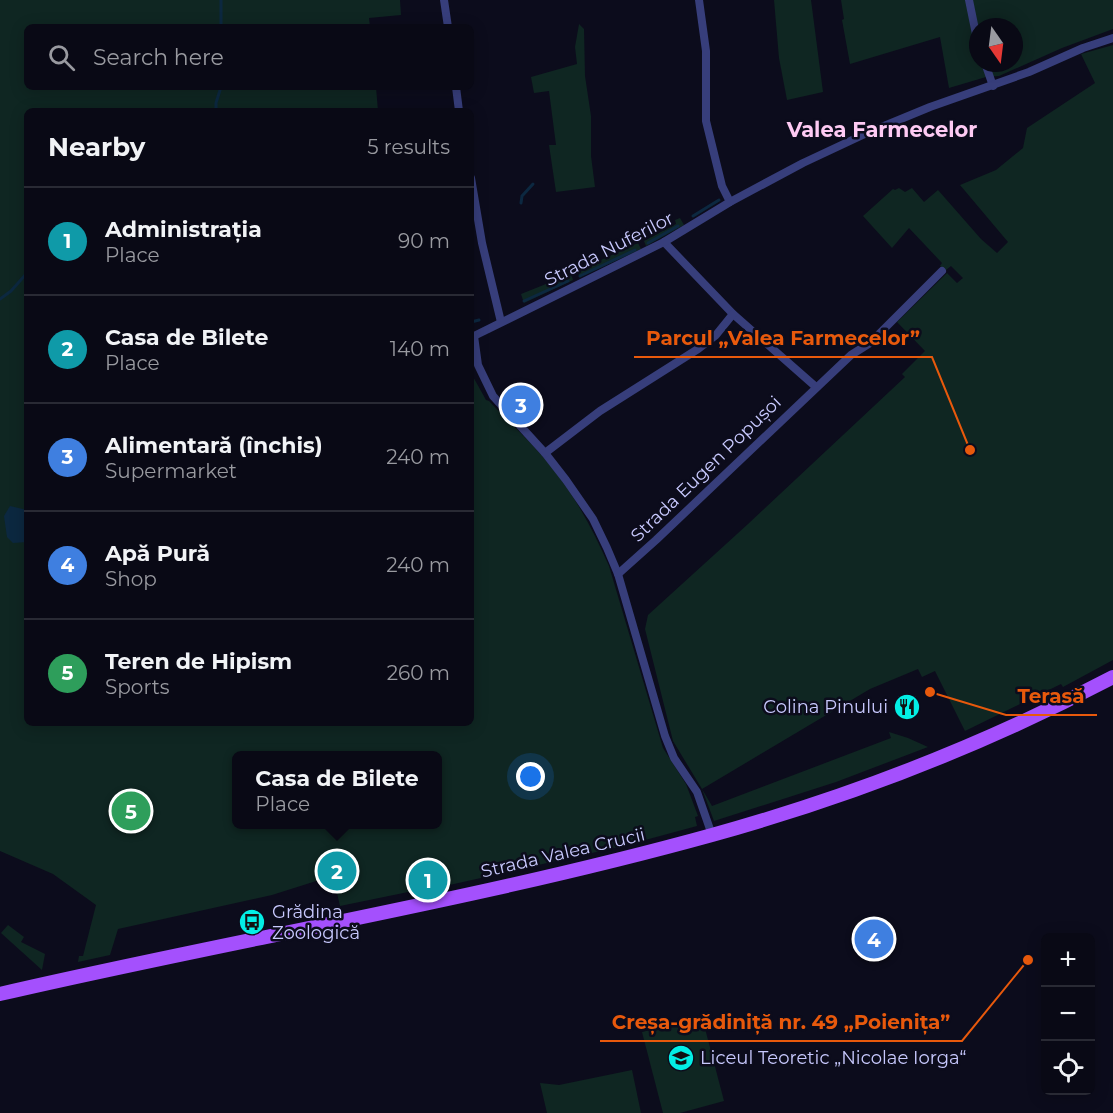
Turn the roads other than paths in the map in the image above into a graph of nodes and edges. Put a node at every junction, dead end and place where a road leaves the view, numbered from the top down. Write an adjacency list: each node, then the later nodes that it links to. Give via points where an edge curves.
1 (444, 0): 5 (street)
2 (699, 0): 12 (street, via 706,51 706,122 722,186)
3 (969, 0): 4 (street)
4 (973, 18)
5 (448, 24)
6 (1113, 38): 8 (street, Strada Nuferilor)
7 (988, 72): 8 (street)
8 (993, 86): 12 (street, Strada Nuferilor, via 930,106 804,163)
9 (456, 90): 10 (street)
10 (459, 108)
11 (474, 196): 16 (street)
12 (730, 202): 13 (street, Strada Nuferilor)
13 (664, 242): 15 (street); 16 (street, Strada Nuferilor)
14 (942, 271): 19 (street, Strada Eugen Popușoi, via 870,343)
15 (733, 314): 19 (street); 20 (street, via 698,349 600,411)
16 (501, 322): 17 (street, Strada Nuferilor)
17 (474, 334)
18 (474, 345): 20 (street, via 478,365 493,396)
19 (816, 387): 21 (street, Strada Eugen Popușoi)
20 (545, 453): 21 (street, via 593,519)
21 (618, 574): 23 (street, via 665,736 674,758 697,792)
22 (1113, 678): 23 (main road, Strada Valea Crucii, via 899,773)
23 (712, 835): 24 (main road, Strada Valea Crucii, via 485,891)
24 (0, 994)

